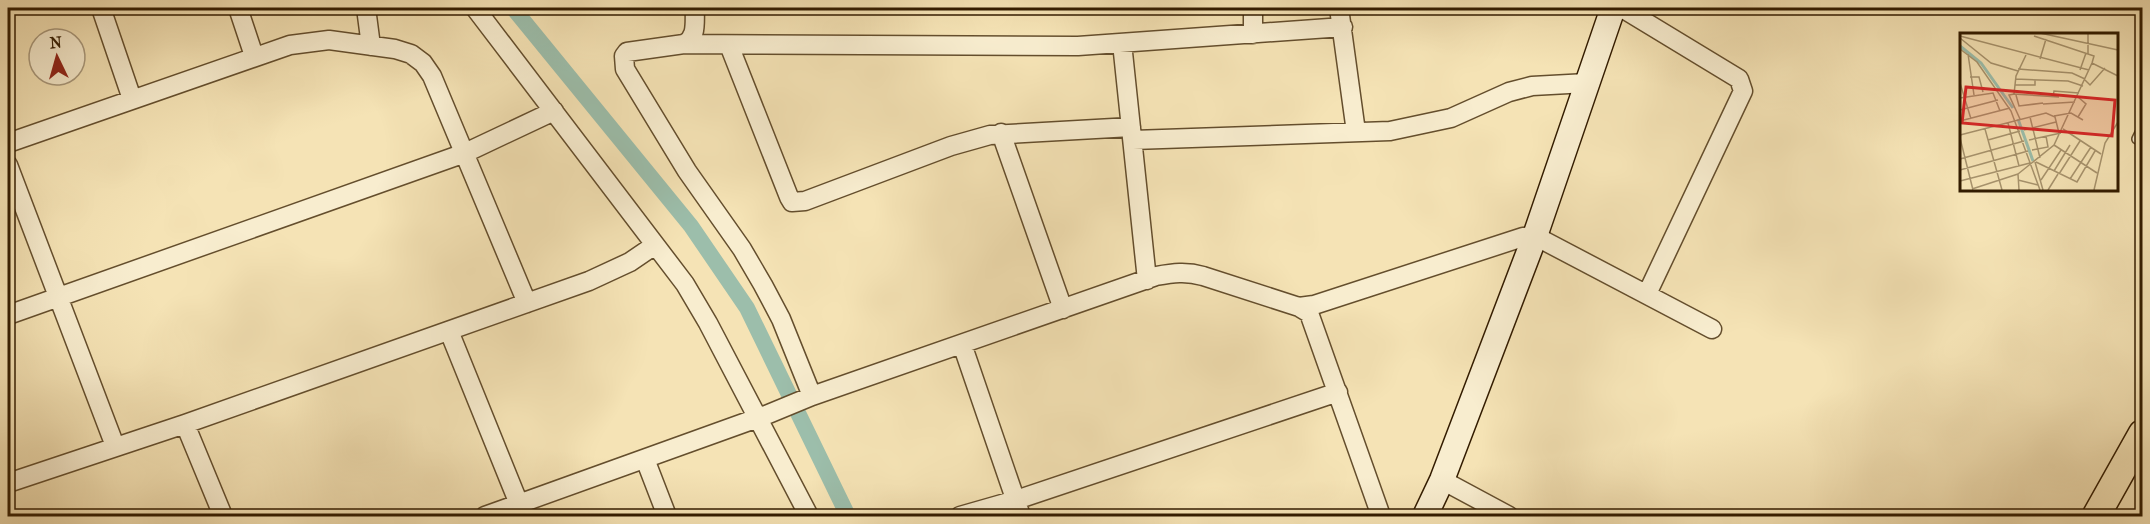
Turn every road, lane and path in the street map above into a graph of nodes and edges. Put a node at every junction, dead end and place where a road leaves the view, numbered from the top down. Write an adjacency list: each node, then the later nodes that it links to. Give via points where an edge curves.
1 (101, 8): 18 (street)
2 (238, 8): 16 (street)
3 (366, 8): 15 (street)
4 (475, 8): 19 (street)
5 (695, 8): 13 (street, via 692,39)
6 (1253, 8): 11 (street)
7 (1339, 8): 10 (street)
8 (1613, 8): 17 (street)
9 (1622, 8): 31 (street, via 1739,79 1743,91)
10 (1343, 27): 11 (street); 21 (street)
11 (1253, 34): 12 (street)
12 (1122, 43): 14 (street); 23 (street)
13 (684, 44): 14 (street); 41 (street, via 627,52 626,69 687,171 763,285 781,319)
14 (729, 45): 22 (street, via 792,202 805,201 951,146)
15 (371, 46): 16 (street, via 329,40 290,45); 26 (street, via 411,54 423,63)
16 (254, 56): 18 (street)
17 (1587, 83): 21 (street, via 1532,86 1434,123); 28 (street)
18 (132, 99): 25 (street)
19 (554, 111): 26 (street); 29 (street)
20 (2142, 129): 24 (lane)
21 (1356, 132): 23 (street)
22 (1001, 134): 23 (street); 35 (street)
23 (1132, 134): 30 (street)
24 (2136, 139)
25 (8, 142)
26 (465, 153): 32 (street); 33 (street)
27 (8, 165): 32 (street)
28 (1535, 236): 31 (street); 34 (street); 47 (street)
29 (655, 245): 33 (street, via 589,281); 42 (street, via 685,284)
30 (1147, 280): 34 (street, via 1191,272); 35 (street)
31 (1647, 294): 37 (street)
32 (58, 296): 36 (street); 45 (street)
33 (527, 303): 38 (street)
34 (1299, 307): 40 (street, via 1309,313)
35 (1063, 309): 39 (street)
36 (8, 315)
37 (1712, 329)
38 (449, 331): 43 (street); 49 (street)
39 (963, 344): 41 (street); 50 (street)
40 (1338, 392): 50 (street); 56 (street)
41 (809, 398): 42 (street)
42 (763, 417): 46 (street); 54 (street)
43 (185, 424): 45 (street); 51 (street)
44 (2142, 434): 59 (main road)
45 (115, 446): 48 (street)
46 (645, 459): 49 (street); 53 (street)
47 (1442, 480): 57 (street); 58 (street)
48 (8, 483)
49 (519, 504): 52 (street)
50 (1019, 508): 55 (street)
51 (223, 516)
52 (485, 516)
53 (667, 516)
54 (809, 516)
55 (960, 516)
56 (1381, 516)
57 (1425, 516)
58 (1509, 516)
59 (2096, 516)

